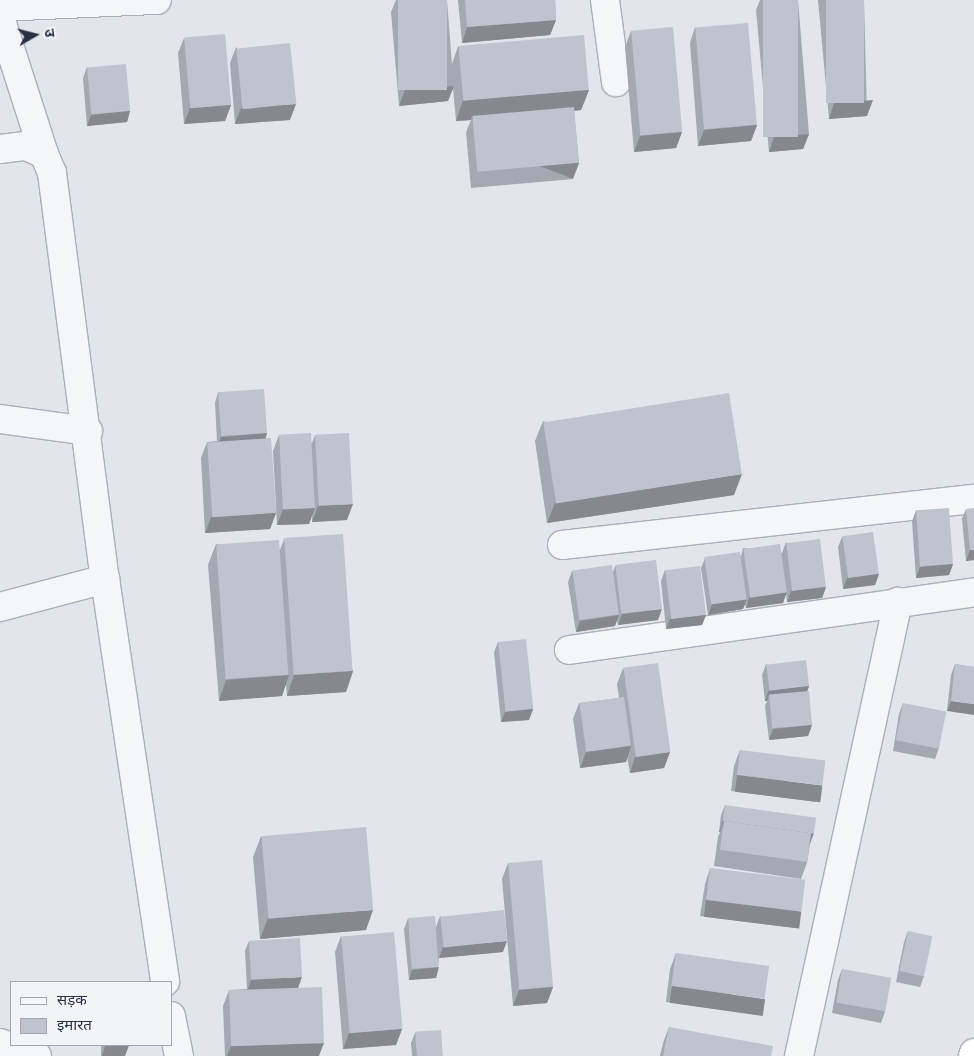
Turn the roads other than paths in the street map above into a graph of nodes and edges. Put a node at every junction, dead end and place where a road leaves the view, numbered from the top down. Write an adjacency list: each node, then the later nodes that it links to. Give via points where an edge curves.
1 (157, 0): 3 (street)
2 (605, 0): 5 (street)
3 (0, 7)
4 (0, 18): 7 (street)
5 (616, 82)
6 (0, 149): 7 (street, via 26,146)
7 (44, 154): 9 (street, via 52,173)
8 (0, 419): 9 (street)
9 (88, 431): 12 (street)
10 (974, 499): 11 (street)
11 (562, 546)
12 (105, 579): 15 (street); 17 (street)
13 (974, 592): 14 (street)
14 (898, 602): 16 (street); 22 (street)
15 (0, 607)
16 (569, 650)
17 (165, 981)
18 (172, 1021): 21 (street)
19 (0, 1043): 20 (street)
20 (37, 1056)
21 (179, 1056)
22 (799, 1056)

